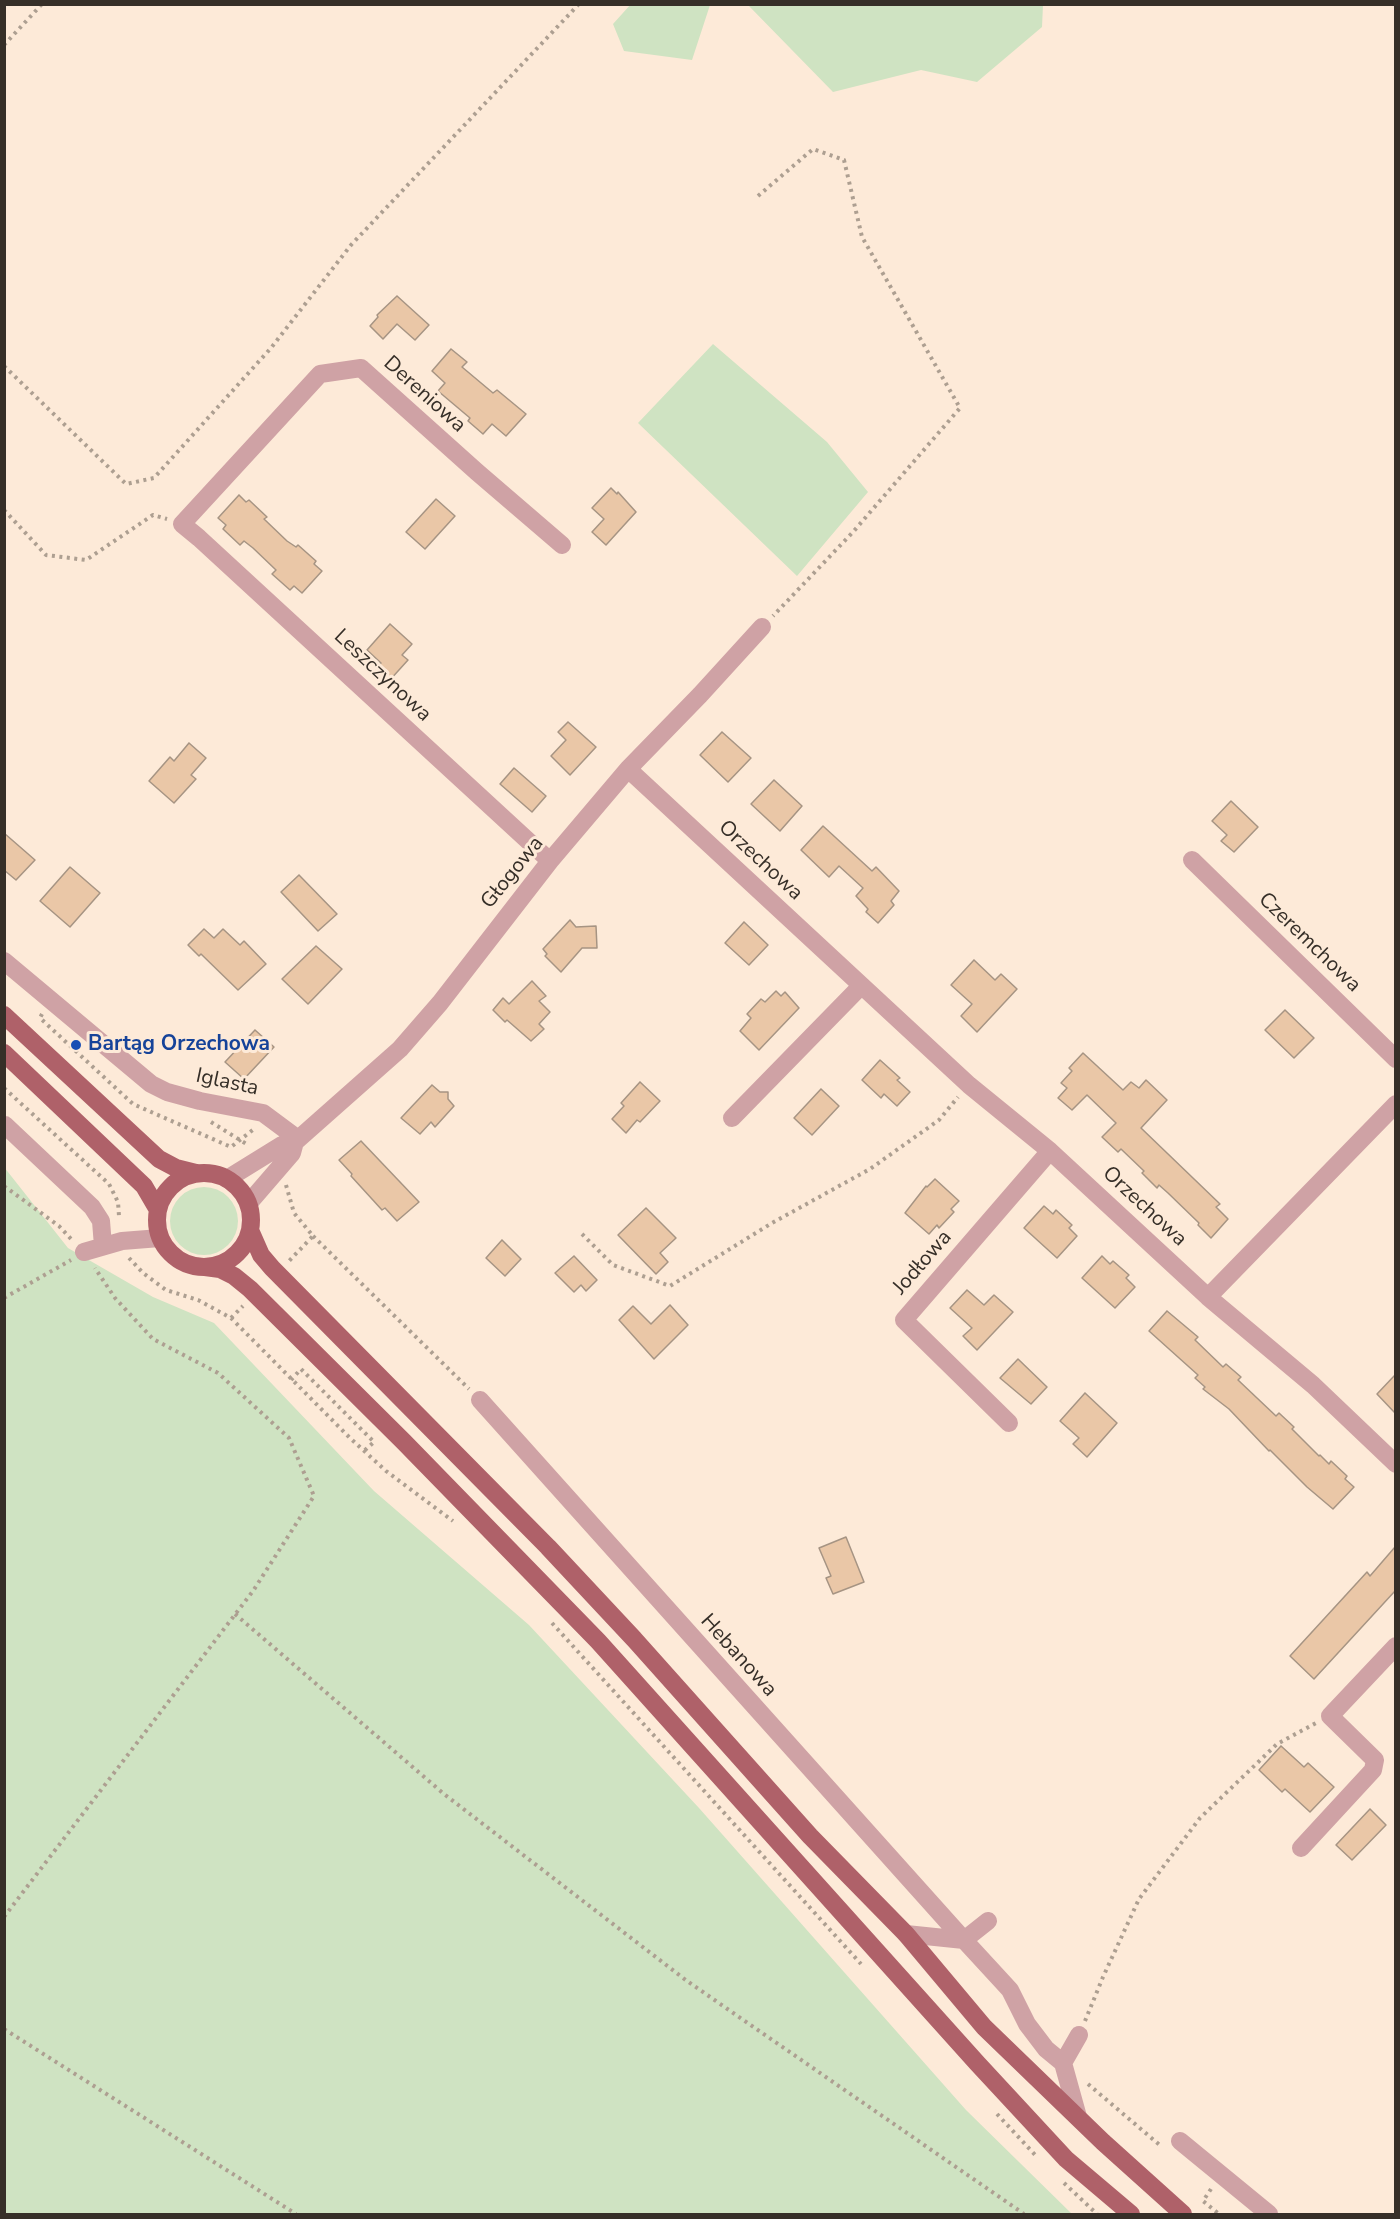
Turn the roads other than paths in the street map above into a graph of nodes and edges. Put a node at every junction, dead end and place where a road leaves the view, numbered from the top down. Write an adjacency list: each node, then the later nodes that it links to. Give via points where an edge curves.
1 (182, 524): 2 (street, Dereniowa, via 320,374 361,368); 6 (street, Leszczynowa)
2 (562, 545)
3 (762, 627): 4 (street, Głogowa)
4 (628, 769): 6 (street, Głogowa); 8 (street, Orzechowa)
5 (1191, 860): 11 (street, Czeremchowa)
6 (550, 861): 15 (street, Głogowa, via 400,1049)
7 (4, 962): 15 (street, Iglasta, via 151,1084 200,1101 263,1113)
8 (861, 986): 13 (street); 16 (street, Orzechowa, via 969,1085)
9 (4, 1015): 17 (main road, via 159,1159)
10 (4, 1053): 20 (main road, via 144,1186)
11 (1395, 1059)
12 (1395, 1104): 26 (street)
13 (732, 1118)
14 (5, 1125): 23 (street, via 92,1207 101,1221)
15 (296, 1141): 18 (street, Głogowa, via 282,1145); 19 (street, Głogowa, via 292,1153)
16 (1050, 1151): 26 (street, Orzechowa); 28 (street, Jodłowa, via 904,1320)
17 (196, 1173): 18 (main road, via 212,1173); 20 (main road, via 171,1186)
18 (227, 1179): 19 (main road)
19 (248, 1204): 21 (main road)
20 (158, 1210): 22 (main road)
21 (250, 1230): 25 (main road, via 246,1242 228,1260); 33 (main road, via 261,1255 548,1547 810,1836)
22 (160, 1238): 23 (street); 25 (main road, via 178,1259)
23 (103, 1246): 24 (street)
24 (84, 1252)
25 (205, 1267): 39 (main road, via 234,1276 256,1294 404,1442 598,1641 1066,2158)
26 (1208, 1297): 29 (street, Orzechowa, via 1313,1385)
27 (480, 1400): 34 (street, Hebanowa)
28 (1009, 1423)
29 (1395, 1464)
30 (1395, 1646): 31 (street, via 1330,1716 1375,1760 1373,1770)
31 (1301, 1848)
32 (988, 1921): 34 (street)
33 (906, 1934): 34 (street); 37 (main road, via 984,2027)
34 (964, 1941): 36 (street, Hebanowa, via 1010,1990 1027,2024)
35 (1079, 2036): 36 (street)
36 (1062, 2063): 37 (street)
37 (1078, 2117): 40 (main road)
38 (1174, 2146): 41 (street)
39 (1131, 2214)
40 (1183, 2214)
41 (1269, 2214)

